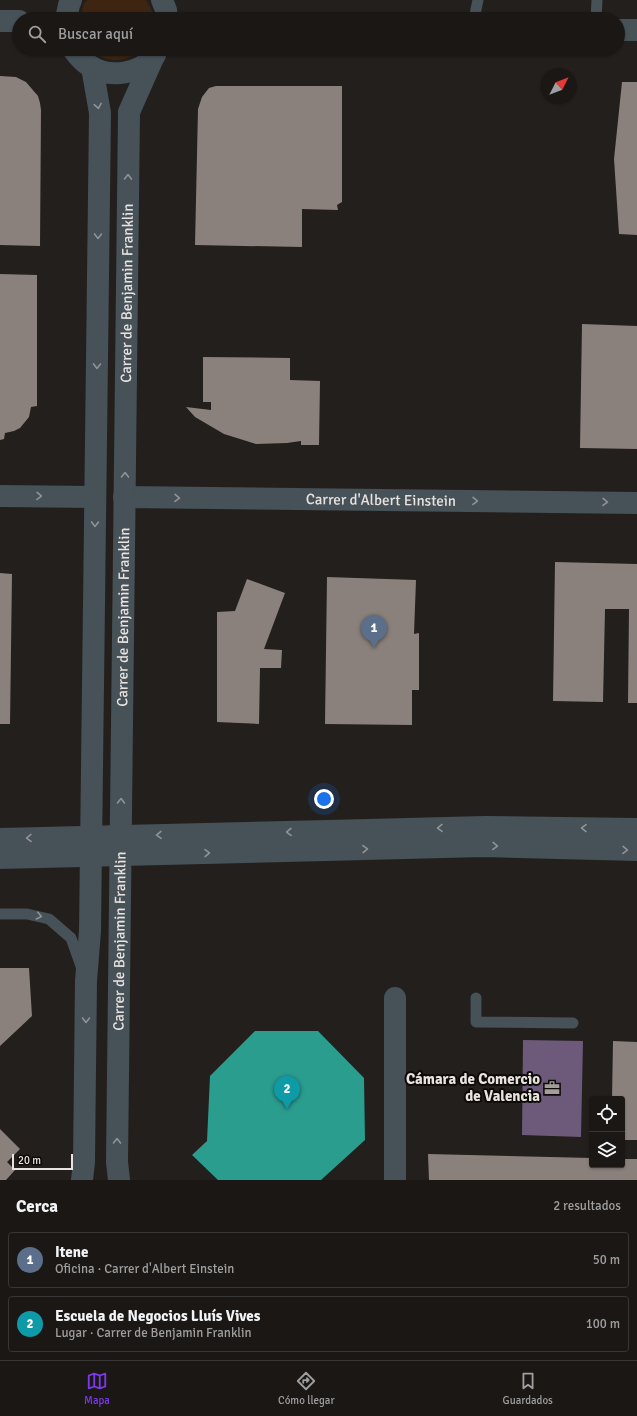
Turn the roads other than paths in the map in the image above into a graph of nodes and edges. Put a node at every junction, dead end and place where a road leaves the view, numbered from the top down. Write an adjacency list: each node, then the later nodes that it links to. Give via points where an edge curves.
1 (71, 0): 5 (street)
2 (162, 0): 6 (street)
3 (478, 0): 7 (lane)
4 (596, 0): 8 (lane)
5 (67, 12)
6 (166, 12)
7 (475, 12)
8 (596, 12)
9 (0, 21): 10 (street)
10 (12, 21)
11 (625, 30): 12 (street)
12 (637, 30)
13 (78, 56): 16 (street)
14 (155, 56): 16 (street, via 140,68 124,73 107,73)
15 (156, 56): 19 (street, Carrer de Benjamin Franklin, one-way to 15, via 129,112)
16 (92, 67): 18 (street, Carrer de Benjamin Franklin, one-way to 18, via 100,113)
17 (0, 496): 18 (street, one-way to 18)
18 (95, 497): 27 (street, Carrer de Benjamin Franklin, one-way to 27, via 90,931)
19 (124, 497): 20 (street, Carrer d'Albert Einstein, one-way to 20); 32 (street, Carrer de Benjamin Franklin, one-way to 19, via 117,1162)
20 (637, 503)
21 (637, 829): 23 (street, one-way to 23, via 486,827)
22 (0, 839): 23 (street, one-way to 22, bridge)
23 (327, 841): 24 (street, one-way to 24); 25 (street, one-way to 23, bridge)
24 (637, 850)
25 (0, 858)
26 (0, 914): 27 (lane, one-way to 27, via 27,914 49,919 71,938)
27 (86, 981): 31 (street, Carrer de Benjamin Franklin, one-way to 31)
28 (395, 998): 33 (street)
29 (476, 998): 30 (lane, via 476,1022)
30 (573, 1024)
31 (82, 1180)
32 (119, 1180)
33 (395, 1180)

